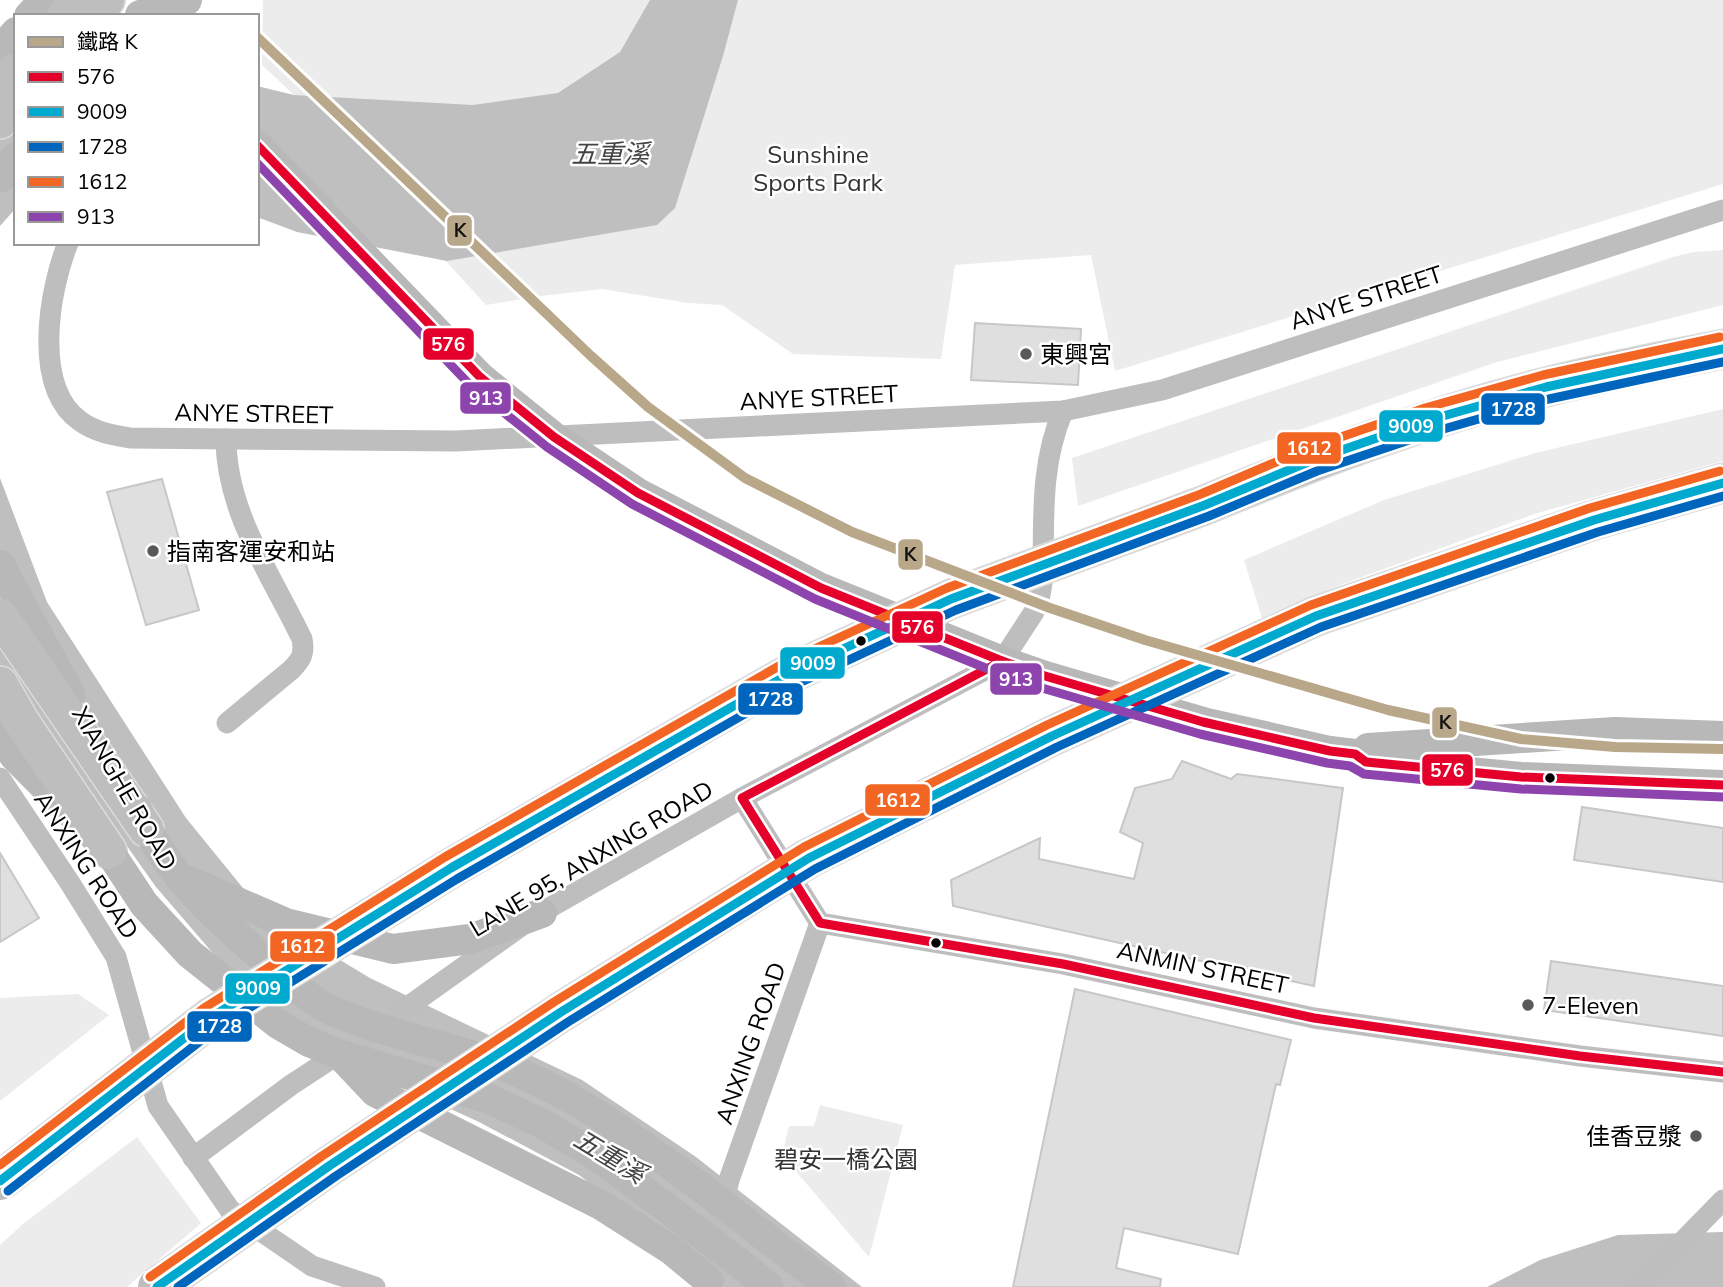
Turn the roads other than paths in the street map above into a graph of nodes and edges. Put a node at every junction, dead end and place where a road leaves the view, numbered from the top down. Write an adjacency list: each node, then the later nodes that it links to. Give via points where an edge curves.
1 (78, 0): 6 (highway)
2 (107, 0): 7 (highway)
3 (127, 0): 8 (main road)
4 (162, 0): 9 (main road)
5 (187, 0): 10 (main road)
6 (53, 14)
7 (94, 14)
8 (138, 14)
9 (143, 14)
10 (146, 14)
11 (14, 57): 12 (highway)
12 (0, 90)
13 (14, 104): 14 (highway)
14 (0, 121)
15 (259, 147): 22 (main road, via 443,339)
16 (14, 160): 17 (main road)
17 (0, 178)
18 (1723, 210): 21 (street, ANYE STREET, via 1162,390)
19 (67, 245): 23 (street, ANYE STREET, via 51,305 49,335 50,366 65,407 79,421 111,435)
20 (1723, 349): 45 (highway, bridge, via 1546,387 1313,460 951,599 791,673 451,868 210,1018)
21 (1063, 411): 22 (street, ANYE STREET); 27 (street, via 1047,463 1040,595)
22 (554, 437): 23 (street, ANYE STREET); 27 (main road, via 638,493 821,588)
23 (226, 439): 29 (street, via 235,496 304,651 291,670)
24 (1723, 483): 48 (highway, bridge, via 1594,520 1316,616 1052,736 809,858 561,1012)
25 (0, 565): 36 (main road, XIANGHE ROAD, via 70,692 115,761)
26 (0, 615): 36 (highway)
27 (1002, 661): 32 (main road, via 1203,722); 35 (street, LANE 95, ANXING ROAD)
28 (0, 684): 37 (highway)
29 (227, 723)
30 (0, 732): 37 (main road, XIANGHE ROAD, via 14,757)
31 (1723, 736): 32 (main road, via 1615,732 1368,748)
32 (1355, 754): 34 (main road, via 1366,762 1521,777)
33 (0, 778): 44 (street, ANXING ROAD, via 116,957 158,1106)
34 (1723, 785)
35 (742, 798): 39 (street, LANE 95, ANXING ROAD); 40 (street)
36 (146, 829): 38 (main road, XIANGHE ROAD)
37 (109, 851): 42 (main road, XIANGHE ROAD, via 144,904 190,954 278,1024)
38 (176, 875): 39 (main road, via 286,923 393,949 470,939); 41 (main road, XIANGHE ROAD, via 221,922 304,993 332,1011)
39 (542, 913): 41 (street, LANE 95, ANXING ROAD)
40 (820, 923): 43 (street, ANMIN STREET, via 1063,964 1314,1018); 47 (street, ANXING ROAD, bridge, via 729,1180)
41 (377, 1028): 42 (street, LANE 95, ANXING ROAD); 51 (main road, XIANGHE ROAD, bridge, via 507,1068 559,1092 613,1123)
42 (339, 1054): 44 (street, LANE 95, ANXING ROAD); 47 (main road, via 375,1092 601,1205); 50 (main road, XIANGHE ROAD, bridge, via 489,1099 543,1124 592,1153)
43 (1723, 1072)
44 (194, 1158): 49 (street, ANXING ROAD, via 230,1210 312,1266)
45 (0, 1181)
46 (1723, 1200): 52 (street)
47 (710, 1279)
48 (157, 1287)
49 (374, 1287)
50 (769, 1287)
51 (831, 1287)
52 (1638, 1287)

